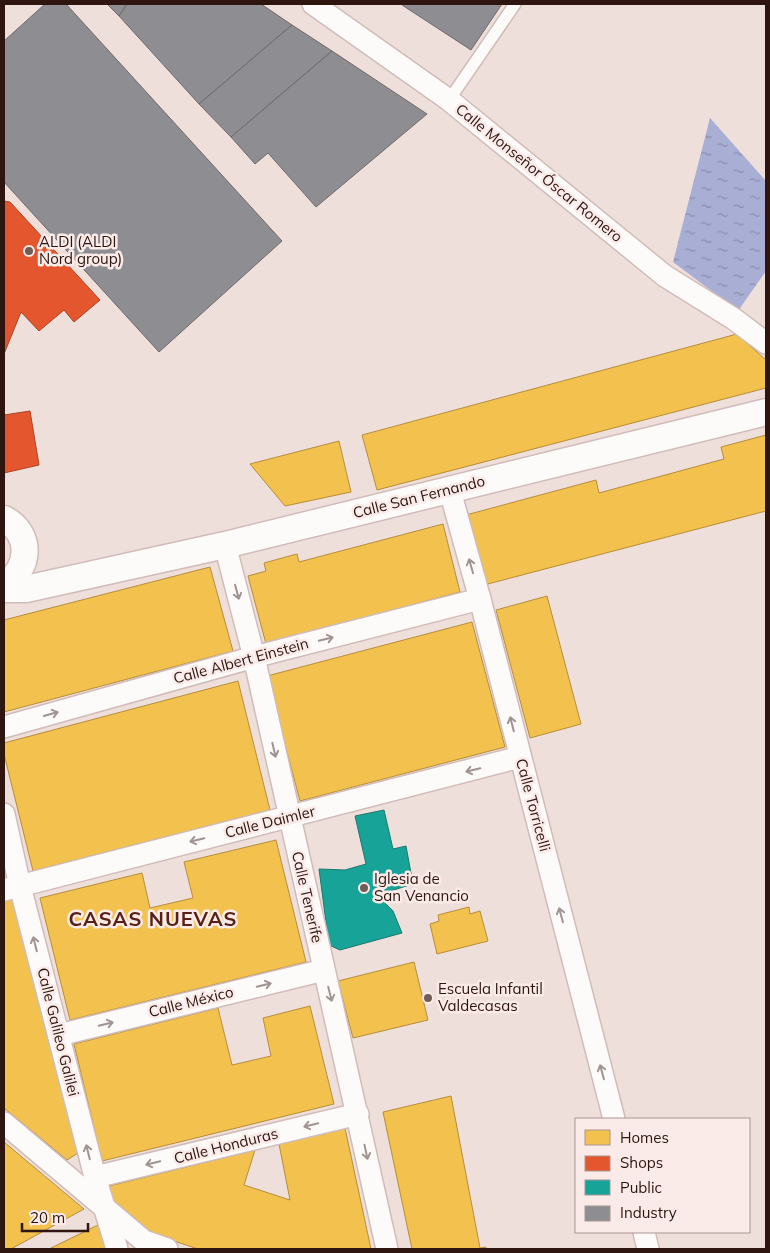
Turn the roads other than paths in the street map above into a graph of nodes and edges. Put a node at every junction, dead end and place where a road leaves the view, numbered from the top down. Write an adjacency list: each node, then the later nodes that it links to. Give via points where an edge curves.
1 (313, 4): 3 (street, Calle Monseñor Óscar Romero)
2 (515, 4): 3 (lane)
3 (449, 100): 4 (street, Calle Monseñor Óscar Romero, via 666,276)
4 (766, 343)
5 (766, 412): 6 (street, Calle San Fernando)
6 (450, 490): 9 (street, Calle San Fernando); 12 (street, Calle Torricelli, one-way to 6)
7 (4, 519): 8 (street, via 14,526)
8 (24, 544): 10 (street, via 40,564); 11 (street, via 21,568)
9 (225, 545): 10 (street, Calle San Fernando); 13 (street, Calle Tenerife, one-way to 13)
10 (71, 578): 11 (street, Calle San Fernando, via 26,589)
11 (4, 587)
12 (480, 599): 13 (street, Calle Albert Einstein, one-way to 12); 15 (street, Calle Torricelli, one-way to 12)
13 (254, 657): 14 (street, Calle Albert Einstein, one-way to 13); 17 (street, Calle Tenerife, one-way to 17)
14 (4, 727)
15 (520, 758): 17 (street, Calle Daimler, one-way to 17); 22 (street, Calle Torricelli, one-way to 15)
16 (4, 814): 18 (street, Calle Galileo Galilei)
17 (289, 817): 18 (street, Calle Daimler, one-way to 18); 19 (street, Calle Tenerife)
18 (12, 888): 20 (street, Calle Galileo Galilei, one-way to 18)
19 (324, 970): 20 (street, Calle México, one-way to 19); 21 (street, Calle Tenerife, one-way to 21)
20 (59, 1035): 24 (street, Calle Galileo Galilei, one-way to 20)
21 (358, 1114): 24 (street, Calle Honduras, one-way to 24); 29 (street, Calle Tenerife, one-way to 29)
22 (614, 1118)
23 (4, 1123): 25 (street)
24 (95, 1177): 25 (street, Calle Galileo Galilei)
25 (103, 1206): 27 (street, Calle Galileo Galilei); 28 (street, via 144,1241)
26 (644, 1233): 30 (street)
27 (118, 1249)
28 (167, 1249)
29 (387, 1249)
30 (648, 1249)

